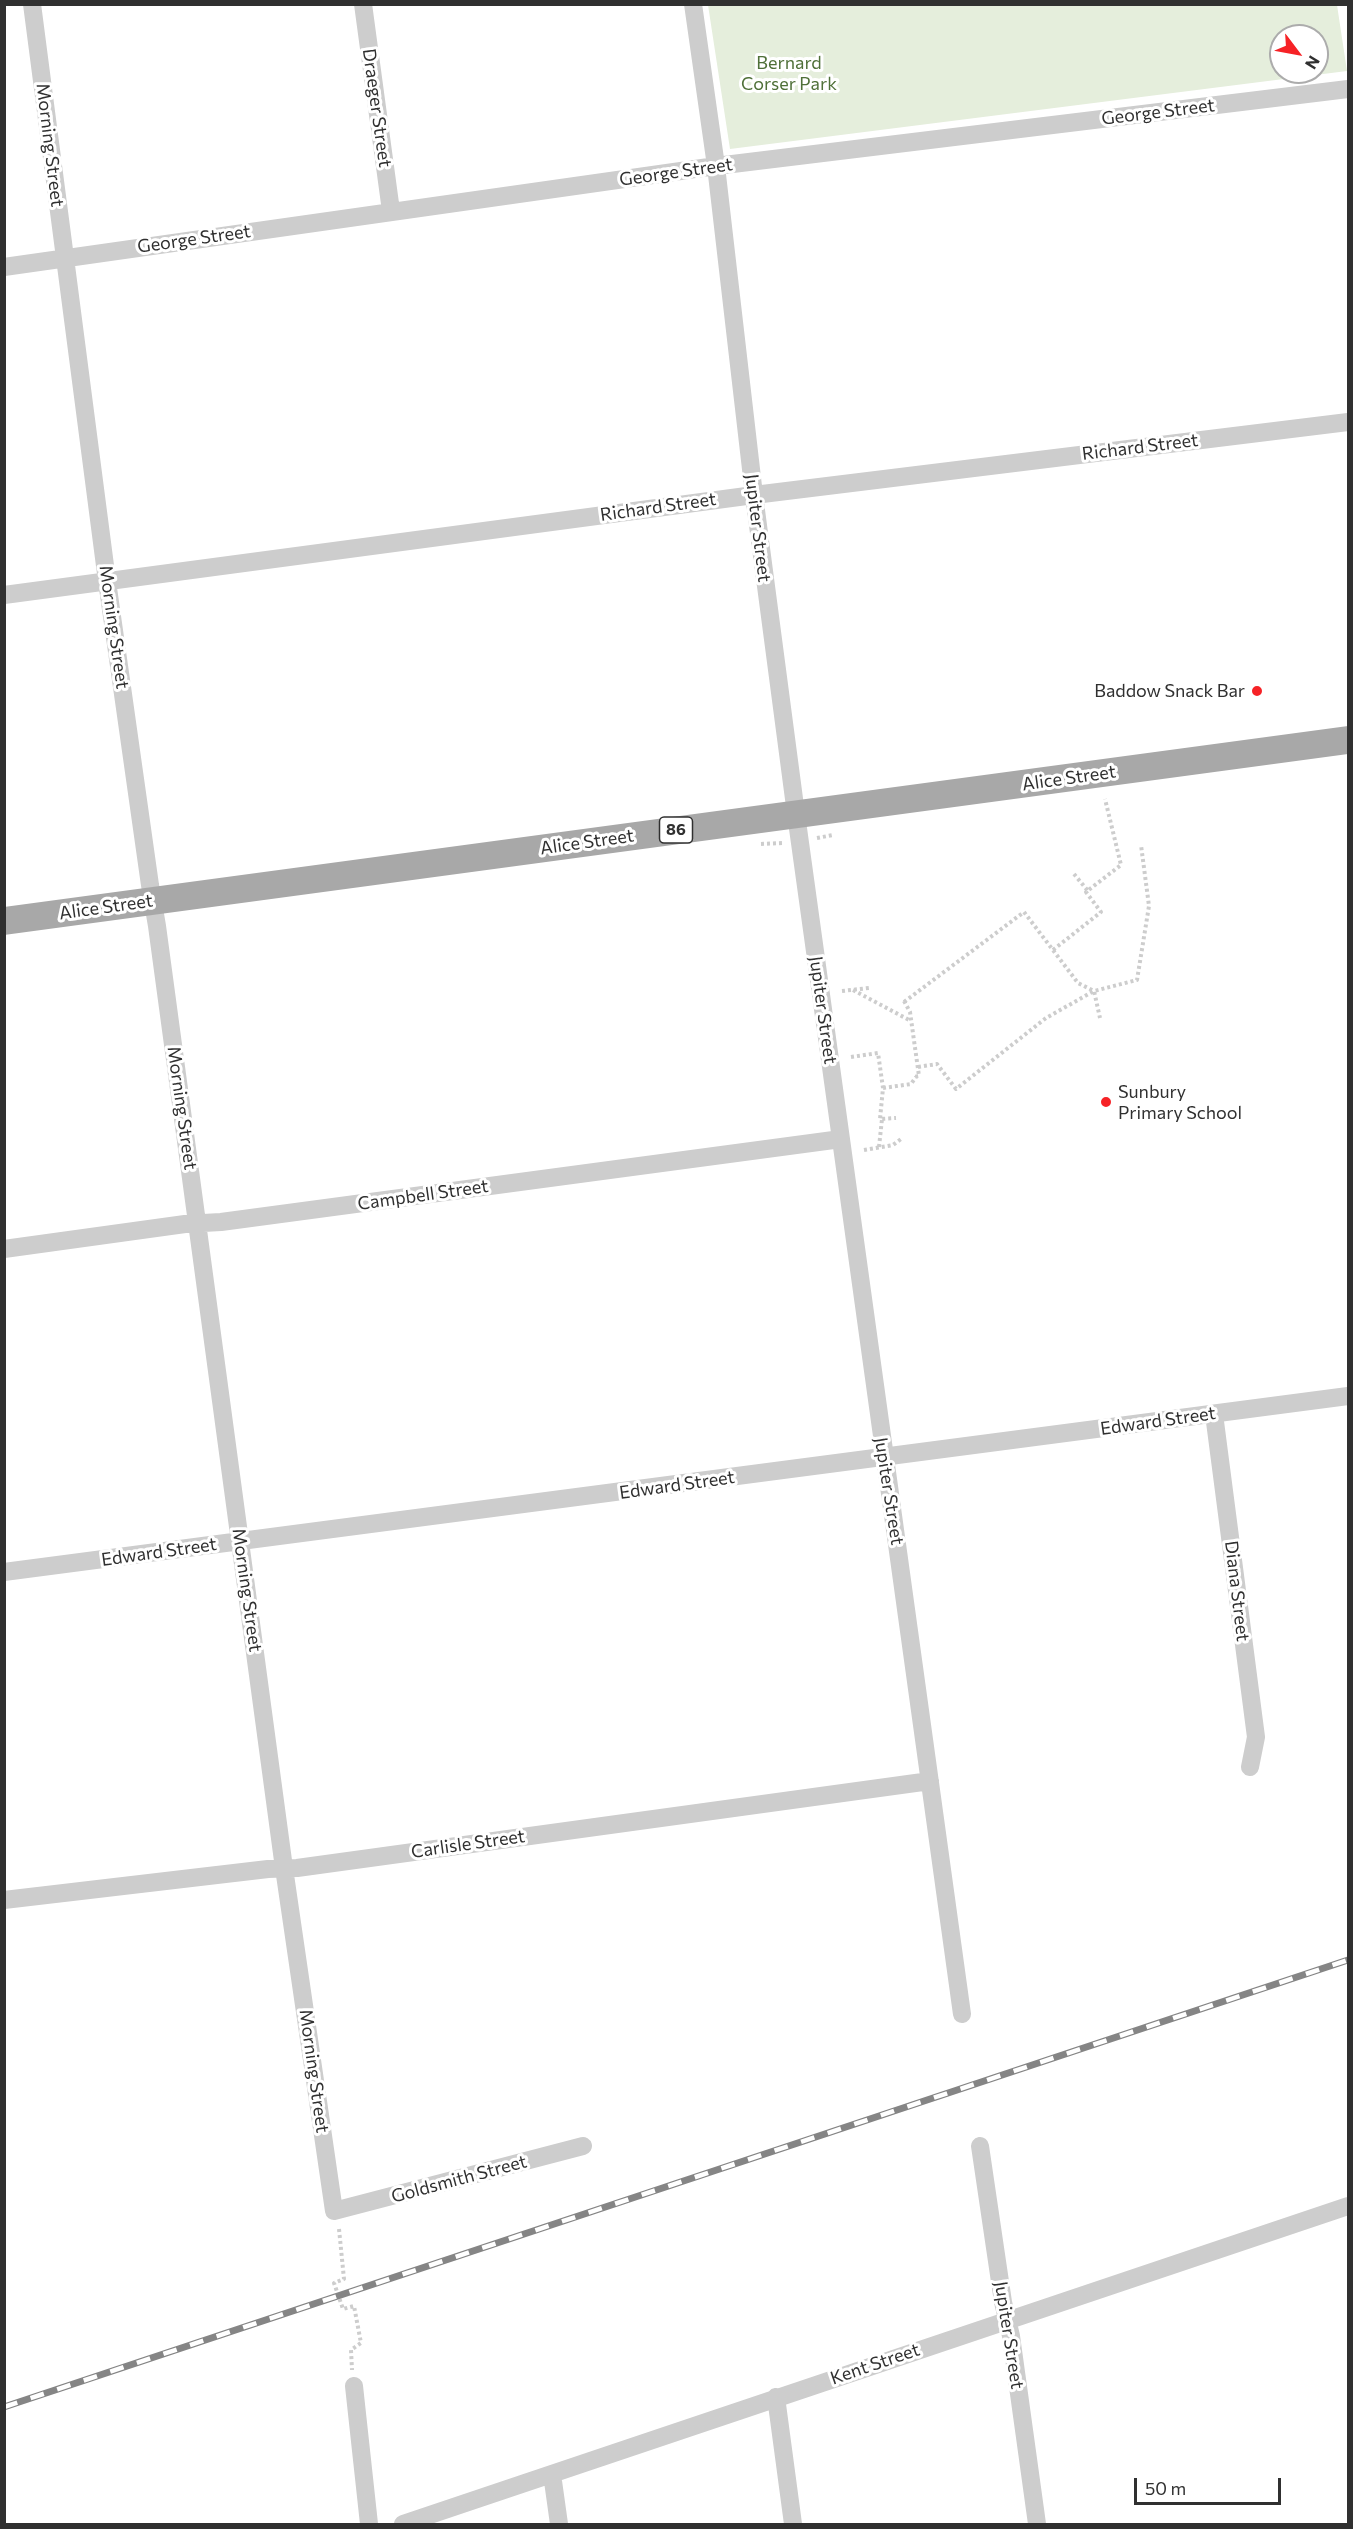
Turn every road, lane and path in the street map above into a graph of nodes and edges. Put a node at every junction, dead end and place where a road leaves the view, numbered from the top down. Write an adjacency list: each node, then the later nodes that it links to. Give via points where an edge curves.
1 (32, 4): 7 (street, Morning Street)
2 (363, 4): 6 (street, Draeger Street)
3 (693, 4): 5 (street, Jupiter Street)
4 (1348, 89): 5 (street, George Street)
5 (716, 166): 6 (street, George Street); 10 (street, Jupiter Street)
6 (392, 211): 7 (street, George Street)
7 (64, 258): 8 (street, George Street); 11 (street, Morning Street)
8 (4, 267)
9 (1348, 422): 10 (street, Richard Street)
10 (754, 495): 11 (street, Richard Street); 15 (street, Jupiter Street)
11 (107, 581): 12 (street, Richard Street); 19 (street, Morning Street)
12 (4, 595)
13 (1348, 740): 15 (main road, Alice Street / 86)
14 (1105, 799): 18 (path, via 1121,865)
15 (796, 814): 19 (main road, Alice Street / 86); 33 (street, Jupiter Street)
16 (1141, 845): 25 (path, via 1149,906 1137,980)
17 (1074, 874): 18 (path)
18 (1088, 891): 21 (path, via 1101,912)
19 (153, 901): 20 (main road, Alice Street / 86); 37 (street, Morning Street)
20 (4, 921)
21 (1053, 950): 25 (path, via 1078,983); 27 (path, via 1024,912 904,1001)
22 (868, 988): 23 (path)
23 (853, 990): 24 (path); 27 (path)
24 (842, 991)
25 (1094, 991): 26 (path); 29 (path, via 1046,1018 956,1089 937,1064)
26 (1101, 1018)
27 (911, 1021): 29 (path)
28 (851, 1057): 30 (path, via 878,1053)
29 (918, 1067): 30 (path, via 919,1076 911,1084)
30 (883, 1088): 32 (path)
31 (896, 1118): 32 (path)
32 (882, 1119): 35 (path)
33 (841, 1139): 37 (street, Campbell Street); 41 (street, Jupiter Street)
34 (901, 1139): 35 (path)
35 (879, 1147): 36 (path)
36 (864, 1150)
37 (198, 1224): 38 (street, Campbell Street); 42 (street, Morning Street)
38 (4, 1249)
39 (1348, 1396): 40 (street, Edward Street)
40 (1214, 1414): 41 (street, Edward Street); 44 (street, Diana Street, via 1256,1737)
41 (885, 1457): 42 (street, Edward Street); 45 (street, Jupiter Street)
42 (241, 1542): 43 (street, Edward Street); 46 (street, Morning Street)
43 (4, 1572)
44 (1250, 1767)
45 (930, 1781): 46 (street, Carlisle Street); 48 (street, Jupiter Street)
46 (284, 1868): 47 (street, Carlisle Street); 52 (street, Morning Street)
47 (4, 1900)
48 (962, 2014)
49 (583, 2146): 52 (street, Goldsmith Street)
50 (980, 2146): 54 (street, Jupiter Street)
51 (1348, 2206): 54 (street, Kent Street)
52 (334, 2211)
53 (339, 2229): 55 (path, via 344,2279 334,2283 343,2309 354,2306 361,2343 351,2350)
54 (1008, 2319): 56 (street, Kent Street); 62 (street, Jupiter Street)
55 (354, 2386): 58 (street)
56 (776, 2397): 57 (street, Kent Street); 61 (street)
57 (552, 2474): 59 (street, Kent Street); 60 (street)
58 (369, 2524)
59 (403, 2524)
60 (559, 2524)
61 (793, 2524)
62 (1037, 2524)

